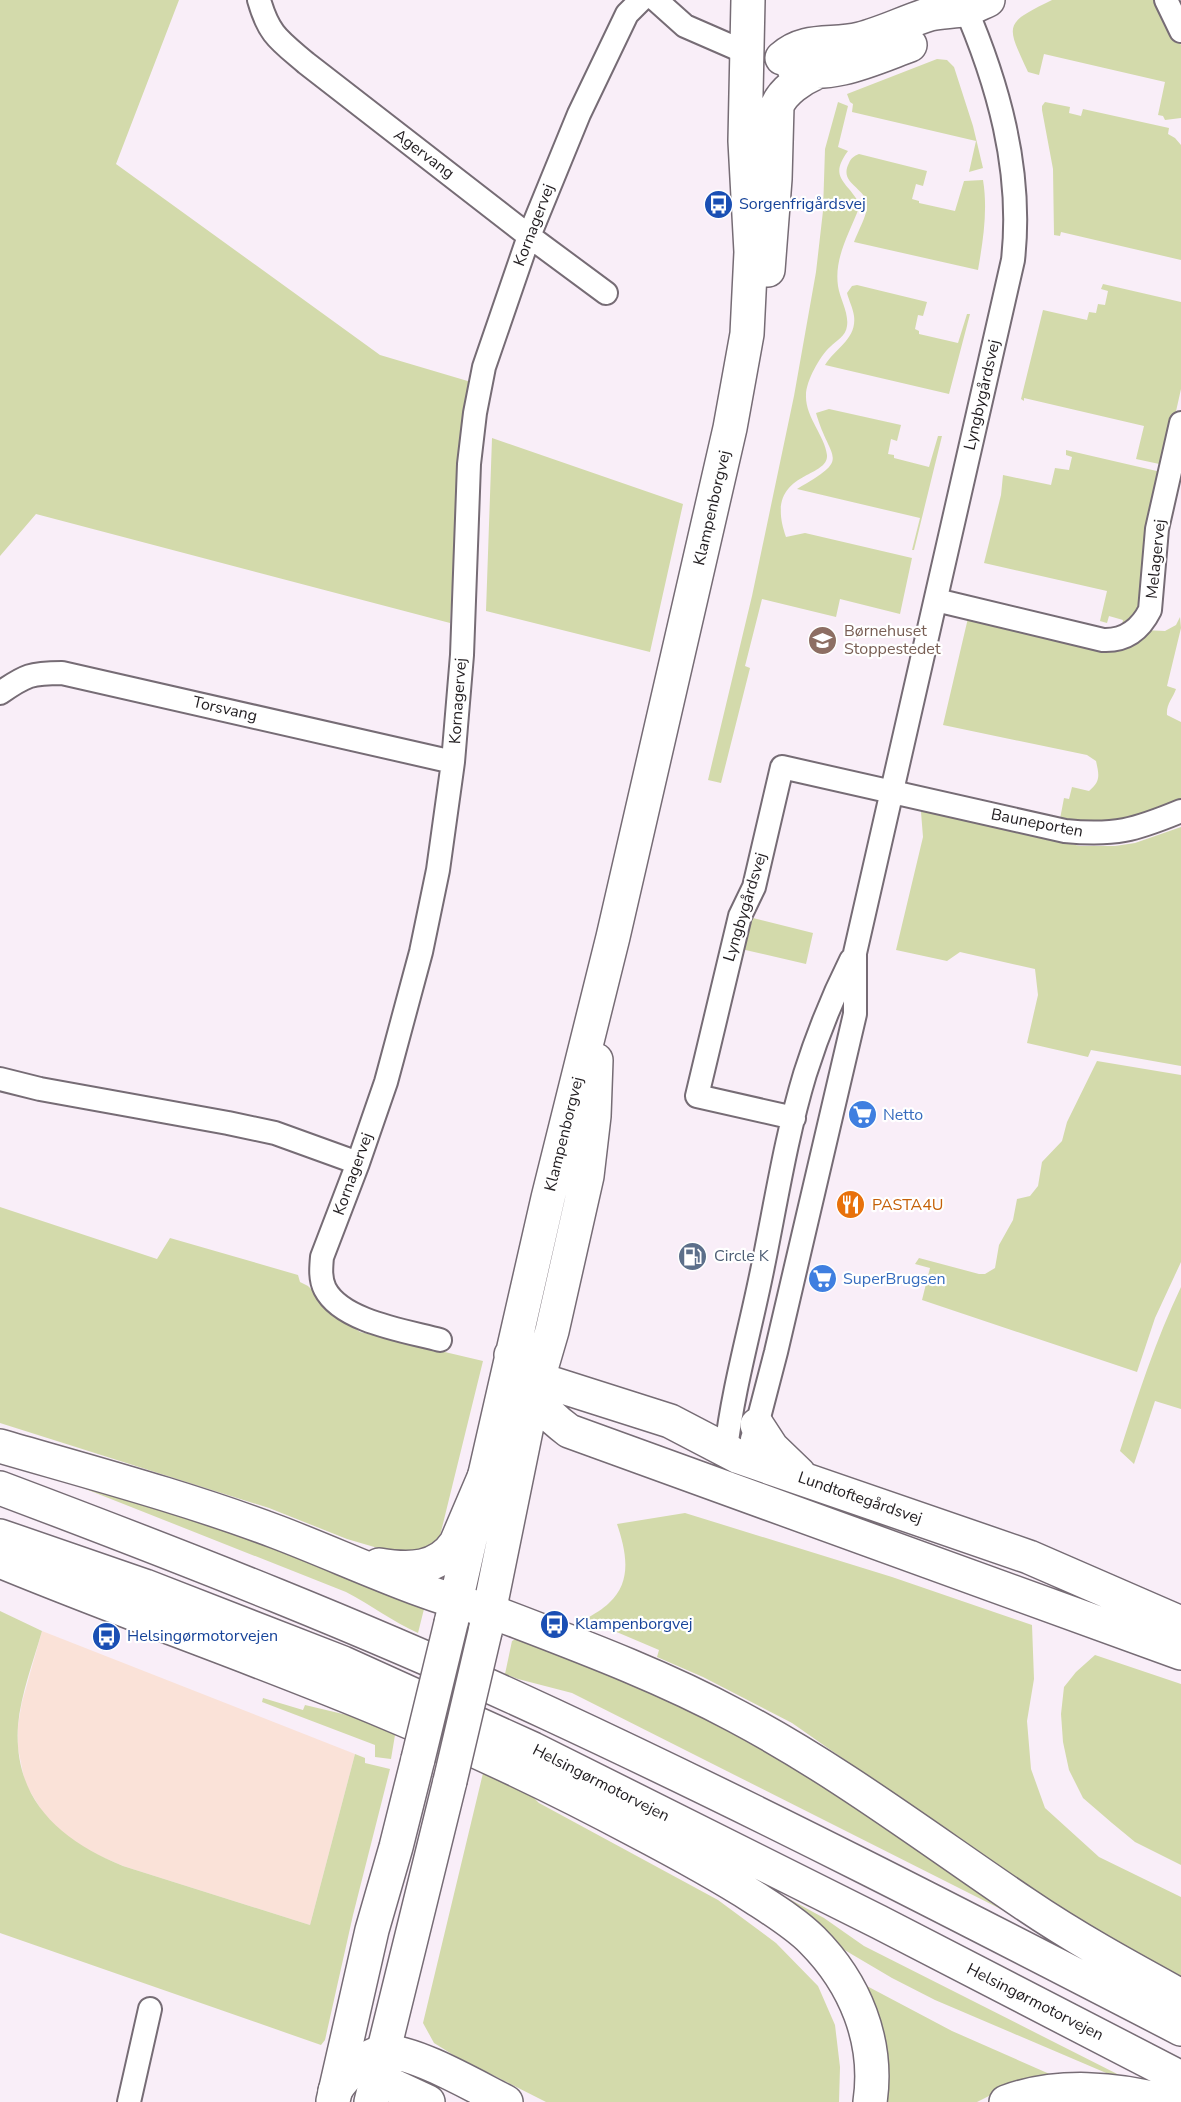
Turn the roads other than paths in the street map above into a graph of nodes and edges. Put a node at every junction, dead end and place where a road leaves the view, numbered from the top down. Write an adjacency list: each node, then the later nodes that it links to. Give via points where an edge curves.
1 (259, 0): 11 (street, Agervang, via 275,37)
2 (640, 0): 11 (street, Kornagervej, via 627,14 579,114)
3 (656, 0): 8 (street, via 685,26)
4 (748, 0): 8 (main road, Klampenborgvej)
5 (1166, 0): 7 (street)
6 (972, 3): 9 (main road, via 849,41 813,43); 10 (main road, via 951,24 921,42 862,63); 15 (street, Lyngbygårdsvej, via 1001,106 1016,201 1015,241)
7 (1181, 31)
8 (747, 53): 9 (main road); 13 (main road, Klampenborgvej, via 745,141 751,252)
9 (782, 58): 10 (main road, via 789,65)
10 (815, 73): 13 (main road, via 803,79 777,106 771,256)
11 (529, 236): 12 (street, Agervang); 17 (street, Kornagervej, via 484,367 475,413)
12 (606, 293)
13 (747, 334): 25 (main road, Klampenborgvej, via 730,428 596,1007 594,1116 587,1176 552,1331)
14 (1181, 423): 15 (street, Melagervej, via 1157,529 1150,610 1134,631 1118,639 1103,640)
15 (936, 600): 18 (street, Lyngbygårdsvej)
16 (0, 693): 17 (street, Torsvang, via 37,673 62,673)
17 (453, 762): 23 (street, Kornagervej, via 424,941 386,1082)
18 (892, 791): 19 (street, Bauneporten, via 1082,833 1129,831); 20 (street, Lyngbygårdsvej); 22 (street, Lyngbygårdsvej, via 782,767 754,887 740,916 697,1096)
19 (1181, 811)
20 (855, 953): 22 (street, Lyngbygårdsvej, via 805,1074); 26 (street, Lyngbygårdsvej, via 855,1014)
21 (0, 1079): 23 (street, via 275,1133)
22 (794, 1118): 30 (street, Lyngbygårdsvej, via 733,1403)
23 (358, 1163): 24 (street, Kornagervej, via 322,1257 321,1274 326,1290 360,1319)
24 (440, 1340)
25 (522, 1381): 27 (main road); 30 (main road, Lundtoftegårdsvej, via 670,1421); 31 (main road, Klampenborgvej); 35 (main road, Klampenborgvej)
26 (757, 1425): 30 (street, Lyngbygårdsvej, via 751,1440); 32 (main road, via 772,1448)
27 (569, 1431): 28 (main road); 35 (main road, via 540,1444)
28 (606, 1445): 30 (main road, via 642,1441 715,1462); 34 (main road)
29 (0, 1446): 38 (main road, via 188,1501)
30 (731, 1456): 32 (main road, Lundtoftegårdsvej); 34 (main road, via 732,1478)
31 (485, 1475): 38 (main road, via 456,1543 450,1553 435,1563 401,1568); 42 (main road, Klampenborgvej)
32 (805, 1479): 40 (main road, Lundtoftegårdsvej, via 1029,1557)
33 (0, 1488): 48 (main road, via 354,1627 549,1713 868,1868)
34 (740, 1493): 37 (main road)
35 (507, 1525): 42 (main road, Klampenborgvej)
36 (0, 1536): 50 (main road, Helsingørmotorvejen, via 146,1586 343,1663 533,1749)
37 (903, 1552): 40 (main road, via 965,1556 1060,1587 1072,1587); 44 (main road)
38 (344, 1558): 42 (main road, via 401,1583)
39 (0, 1561): 55 (main road, via 386,1712 498,1761 671,1848 745,1892 813,1941 850,1988 867,2030)
40 (1091, 1572): 41 (main road); 43 (main road, Lundtoftegårdsvej)
41 (1181, 1603)
42 (470, 1621): 45 (main road, Klampenborgvej, bridge, via 418,1759); 46 (main road, via 639,1670 737,1716 849,1783 1082,1941); 49 (main road, Klampenborgvej, bridge, via 466,1712)
43 (1181, 1623)
44 (1181, 1653)
45 (396, 1847): 49 (main road, via 394,1899 362,2046); 51 (main road, Klampenborgvej, via 372,1930)
46 (1181, 1996)
47 (150, 2009): 52 (street)
48 (1181, 2029)
49 (373, 2074): 51 (main road, via 347,2074); 53 (main road); 54 (main road, via 399,2053)
50 (1181, 2078)
51 (334, 2097)
52 (129, 2102)
53 (428, 2102)
54 (506, 2102)
55 (870, 2102)
56 (1006, 2102): 57 (main road, via 1025,2095 1072,2089 1134,2093)
57 (1168, 2102)

